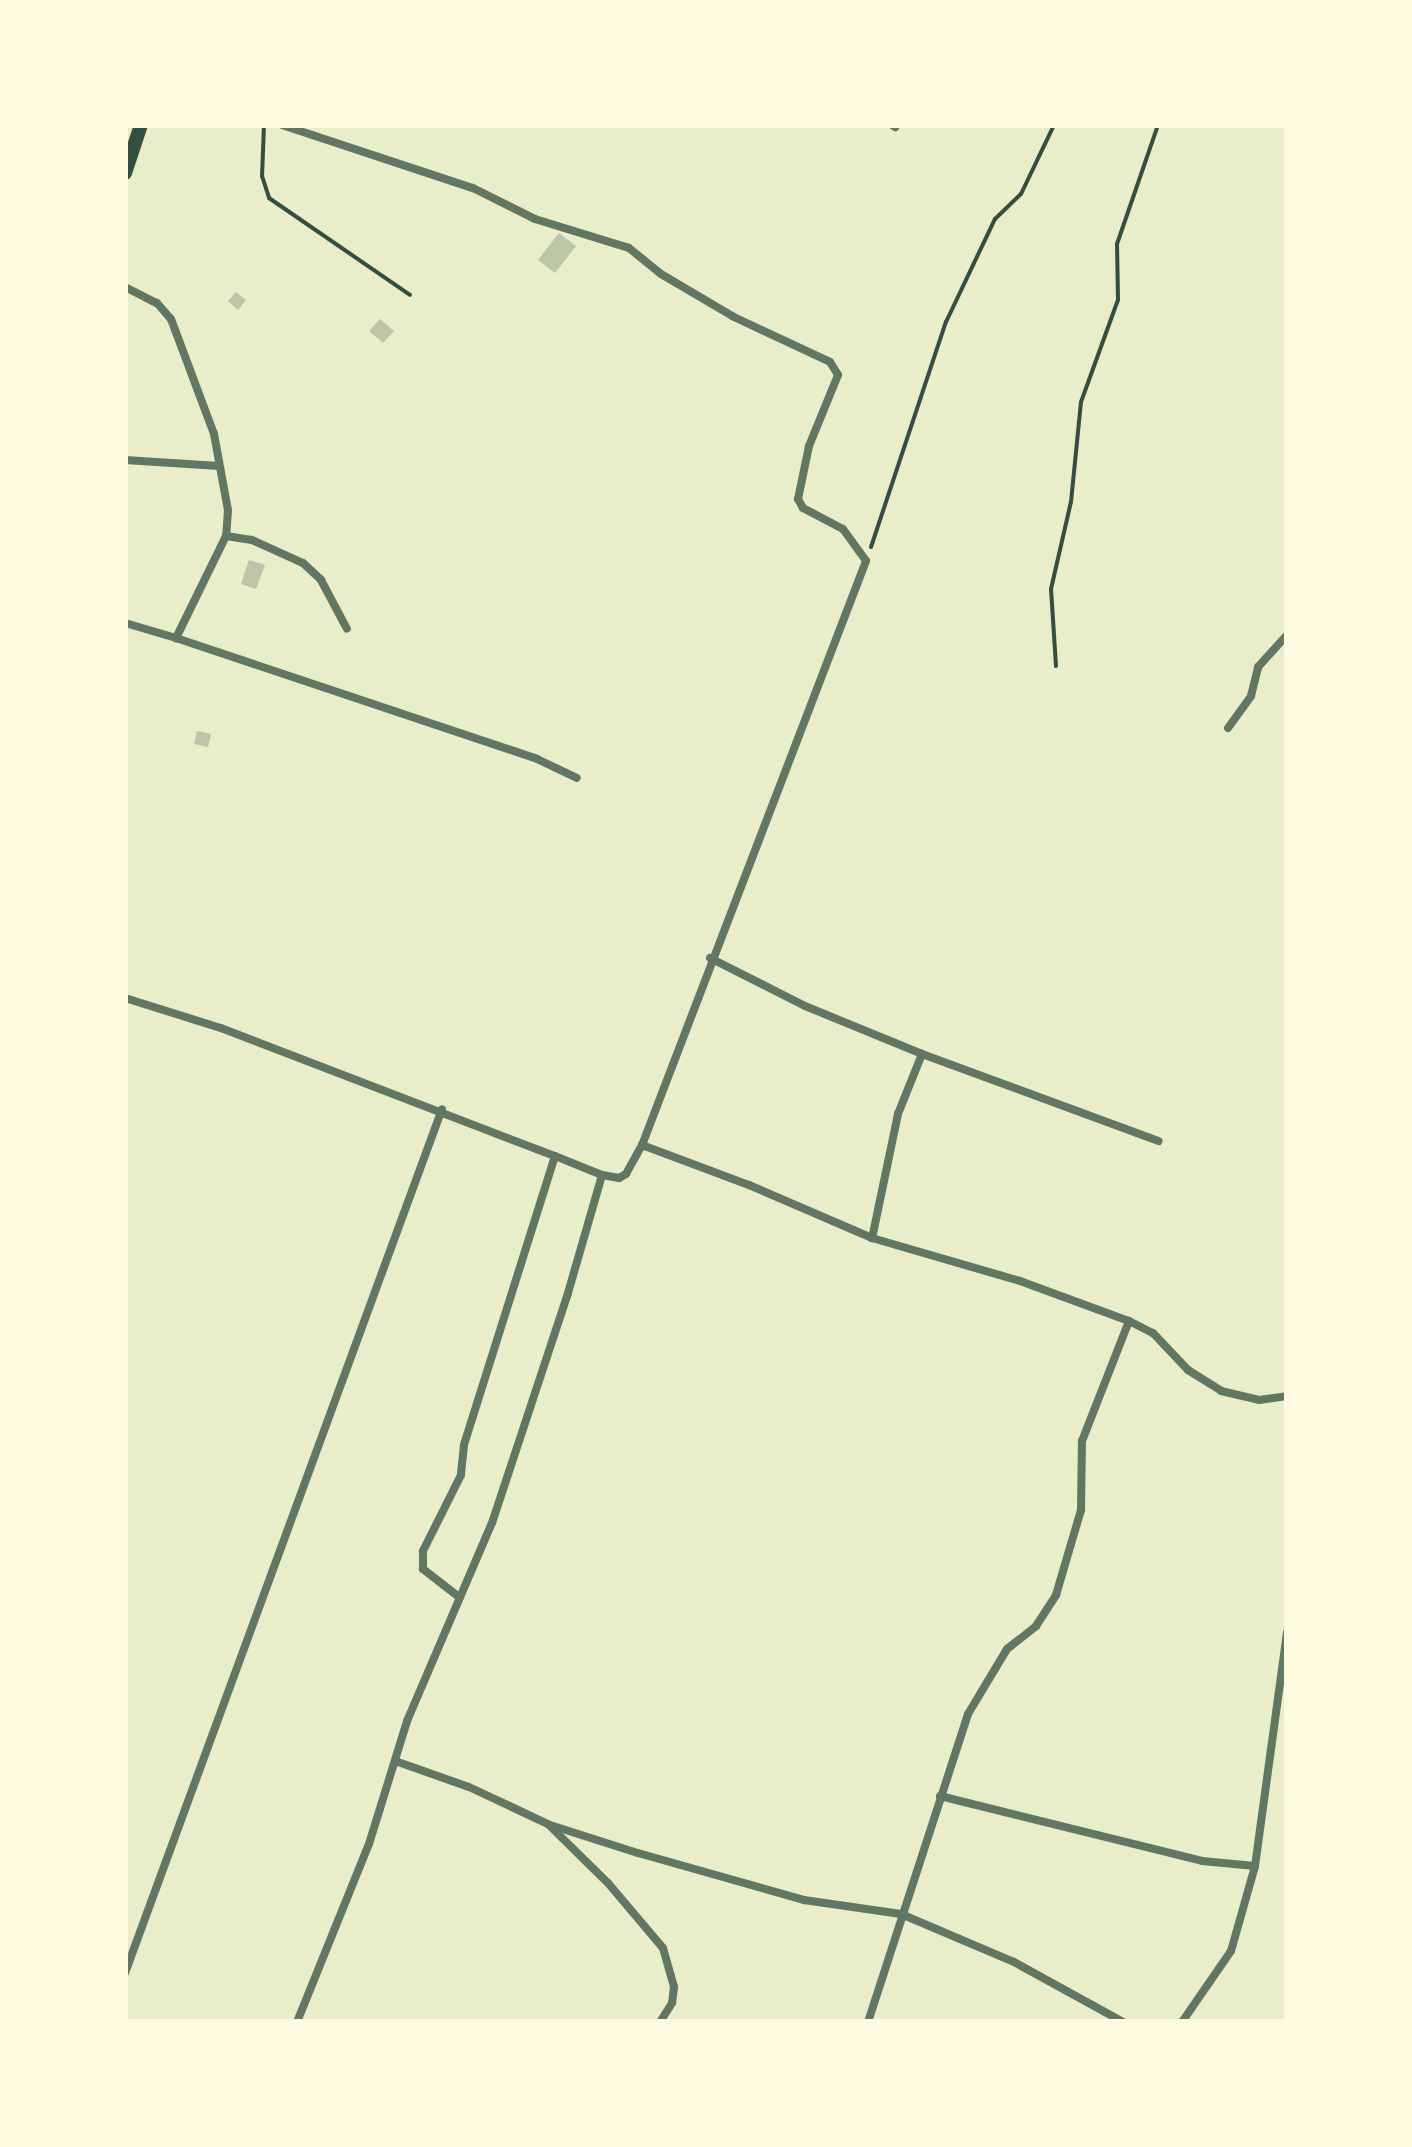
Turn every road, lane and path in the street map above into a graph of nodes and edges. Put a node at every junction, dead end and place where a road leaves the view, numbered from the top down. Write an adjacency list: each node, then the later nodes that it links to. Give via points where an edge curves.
1 (141, 125): 6 (highway)
2 (264, 125): 8 (path, via 262,176 269,198)
3 (282, 125): 12 (street, via 629,248 676,284 830,362 838,374 835,390 809,446 798,500 843,529)
4 (1054, 125): 12 (path, via 1021,194 995,219 946,322)
5 (1158, 125): 17 (path, via 1117,244 1118,300 1081,402 1071,502 1052,589)
6 (125, 173)
7 (125, 287): 10 (street, via 158,303 171,320 214,434)
8 (410, 295)
9 (125, 460): 10 (street)
10 (219, 466): 11 (street)
11 (226, 536): 14 (street, via 303,563); 16 (street)
12 (866, 561): 20 (street)
13 (125, 623): 16 (street)
14 (347, 629)
15 (1287, 635): 18 (street, via 1258,667 1251,696)
16 (176, 638): 19 (street)
17 (1056, 666)
18 (1228, 728)
19 (577, 778)
20 (710, 958): 22 (street); 25 (street)
21 (125, 998): 23 (street)
22 (922, 1054): 24 (street); 28 (street, via 898,1114)
23 (442, 1109): 26 (street); 38 (street)
24 (1159, 1141)
25 (642, 1145): 27 (street, via 626,1174); 28 (street)
26 (555, 1156): 27 (street); 31 (street, via 460,1475 423,1551 423,1569)
27 (602, 1175): 31 (street, via 492,1523)
28 (872, 1238): 29 (street)
29 (1128, 1320): 30 (street, via 1222,1391 1259,1400); 34 (street, via 1082,1441 1081,1510 1056,1596 985,1681)
30 (1287, 1396)
31 (458, 1597): 33 (street, via 407,1722)
32 (1287, 1632): 36 (street)
33 (398, 1762): 35 (street); 39 (street)
34 (940, 1796): 36 (street, via 1184,1857); 37 (street)
35 (550, 1826): 37 (street, via 804,1900); 40 (street, via 663,1948 674,1986)
36 (1255, 1866): 43 (street, via 1230,1951)
37 (901, 1914): 41 (street); 42 (street, via 1014,1962)
38 (125, 1973)
39 (297, 2022)
40 (660, 2022)
41 (868, 2022)
42 (1122, 2022)
43 (1182, 2022)

